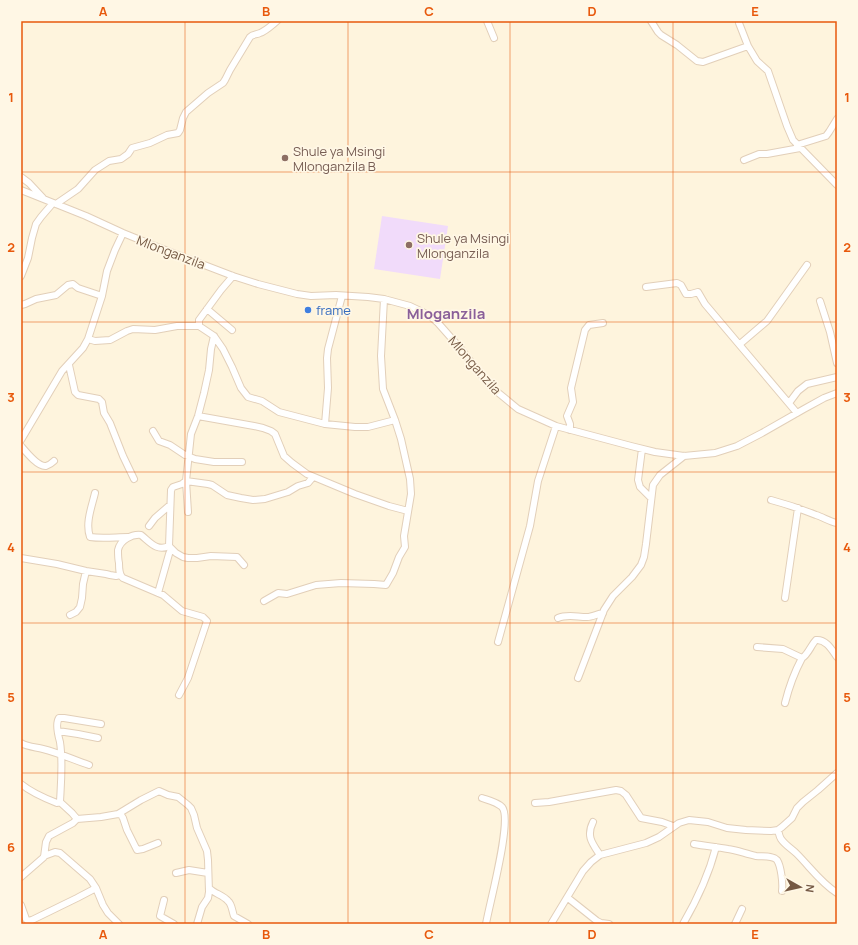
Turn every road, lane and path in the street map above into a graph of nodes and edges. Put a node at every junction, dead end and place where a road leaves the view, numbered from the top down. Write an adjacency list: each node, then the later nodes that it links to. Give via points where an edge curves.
1 (277, 21): 14 (street, via 261,33 250,37 223,84 186,112 178,133 132,148 121,159 109,161 95,170 78,189)
2 (487, 21): 5 (street)
3 (651, 21): 6 (street, via 661,35 697,61 703,62)
4 (739, 21): 6 (street)
5 (494, 38)
6 (748, 46): 8 (street, via 757,62 768,71 787,126 793,140)
7 (837, 119): 8 (street, via 826,136)
8 (799, 146): 9 (street, via 759,154); 11 (street)
9 (744, 160)
10 (21, 177): 13 (street)
11 (837, 185)
12 (21, 190): 13 (street, Mlonganzila)
13 (44, 200): 14 (street, Mlonganzila)
14 (54, 203): 15 (street, Mlonganzila); 17 (street, via 36,224)
15 (123, 233): 18 (street, Mlonganzila); 20 (street, via 107,271)
16 (807, 266): 31 (street, via 766,321)
17 (21, 276)
18 (233, 276): 21 (street, Mlonganzila, via 297,294); 25 (street)
19 (646, 287): 31 (street, via 677,283 686,294 698,292 705,304)
20 (102, 296): 24 (street, via 73,284 56,295); 30 (street)
21 (342, 296): 22 (street, Mlonganzila); 40 (street, via 328,349 328,388)
22 (384, 300): 39 (street, via 382,382); 41 (street, Mlonganzila, via 410,306 429,315 451,337 490,386 518,409)
23 (820, 301): 32 (street)
24 (21, 305)
25 (207, 309): 27 (street, via 199,320); 28 (street)
26 (603, 323): 42 (street, via 589,325 585,330 571,388 573,402 567,416)
27 (199, 326): 29 (street); 30 (street, via 133,329 110,340)
28 (232, 330)
29 (214, 336): 38 (street); 40 (street, via 248,397 262,401 279,412)
30 (88, 339): 33 (street)
31 (740, 344): 36 (street)
32 (837, 364)
33 (69, 365): 44 (street, via 62,371); 52 (street, via 78,396 102,402 104,413)
34 (837, 377): 36 (street, via 807,384)
35 (837, 393): 37 (street, Mlonganzila)
36 (789, 403): 37 (street)
37 (797, 412): 47 (street, Mlonganzila, via 737,446 715,453)
38 (198, 416): 48 (street, via 191,434); 51 (street, via 271,431 275,434 284,456)
39 (395, 420): 40 (street, via 368,427); 59 (street, via 410,479)
40 (324, 424)
41 (556, 426): 42 (street, Mlonganzila); 75 (street, via 538,481 530,526)
42 (570, 430): 46 (street, Mlonganzila)
43 (153, 431): 48 (street, via 159,441)
44 (21, 440)
45 (21, 446): 49 (street, via 40,464 45,466)
46 (642, 449): 47 (street, Mlonganzila); 55 (street, via 638,480 640,487)
47 (684, 456): 55 (street, via 660,474 653,485)
48 (188, 457): 50 (street, via 206,461); 53 (street)
49 (54, 461)
50 (242, 462)
51 (313, 477): 53 (street, via 288,492 253,500 227,495 212,485); 59 (street, via 362,497)
52 (134, 480)
53 (186, 481): 57 (street, via 172,488); 60 (street)
54 (95, 493): 63 (street, via 89,522 90,536)
55 (651, 498): 72 (street, via 641,565 613,596)
56 (771, 500): 58 (street)
57 (170, 505): 62 (street); 64 (street)
58 (798, 508): 61 (street); 70 (street)
59 (408, 511): 71 (street, via 405,547 386,585 316,585 287,594 278,594)
60 (188, 512)
61 (837, 523)
62 (150, 526)
63 (130, 537): 64 (street, via 139,534 153,545); 68 (street, via 124,540 118,550)
64 (170, 548): 66 (street, via 188,558 237,557); 69 (street)
65 (21, 558): 67 (street)
66 (244, 565)
67 (86, 570): 68 (street); 73 (street, via 80,607)
68 (120, 575): 69 (street)
69 (158, 593): 80 (street, via 182,611 204,617 207,621 188,678)
70 (785, 598)
71 (264, 601)
72 (603, 613): 74 (street, via 591,617); 79 (street)
73 (70, 615)
74 (558, 618)
75 (498, 642)
76 (757, 647): 78 (street, via 783,649)
77 (837, 657): 78 (street, via 829,646 818,639)
78 (802, 658): 81 (street, via 789,686)
79 (578, 678)
80 (179, 696)
81 (785, 703)
82 (101, 724): 83 (street, via 59,718)
83 (58, 731): 84 (street); 86 (street)
84 (98, 738)
85 (21, 743): 86 (street)
86 (61, 755): 87 (street); 91 (street)
87 (89, 765)
88 (837, 773): 97 (street, via 803,802 792,818)
89 (21, 784): 91 (street, via 39,796)
90 (482, 798): 118 (street, via 499,804 504,811 501,854)
91 (60, 802): 94 (street)
92 (536, 803): 96 (street, via 616,790 626,795 641,818)
93 (118, 814): 94 (street); 98 (street, via 123,818 137,850); 104 (street, via 159,791 178,797 192,811 207,851)
94 (77, 819): 102 (street, via 49,836)
95 (593, 822): 101 (street, via 589,832 590,838)
96 (673, 826): 97 (street, via 694,820 727,828); 101 (street, via 646,843)
97 (778, 830): 109 (street, via 780,838)
98 (158, 843)
99 (694, 844): 100 (street)
100 (716, 847): 108 (street, via 775,858 782,877); 121 (street, via 711,867)
101 (600, 855): 110 (street, via 587,866)
102 (44, 856): 105 (street); 106 (street, via 54,852 60,853 90,879)
103 (176, 873): 104 (street, via 189,870)
104 (208, 873): 107 (street)
105 (21, 876)
106 (96, 888): 112 (street, via 28,921); 114 (street, via 108,913)
107 (209, 888): 116 (street, via 208,898); 117 (street, via 228,900 234,916)
108 (782, 891)
109 (837, 893)
110 (568, 898): 119 (street); 120 (street, via 597,921)
111 (164, 900): 115 (street, via 160,916)
112 (21, 905)
113 (742, 909): 122 (street)
114 (119, 924)
115 (174, 924)
116 (197, 924)
117 (248, 924)
118 (486, 924)
119 (551, 924)
120 (609, 924)
121 (683, 924)
122 (735, 924)

